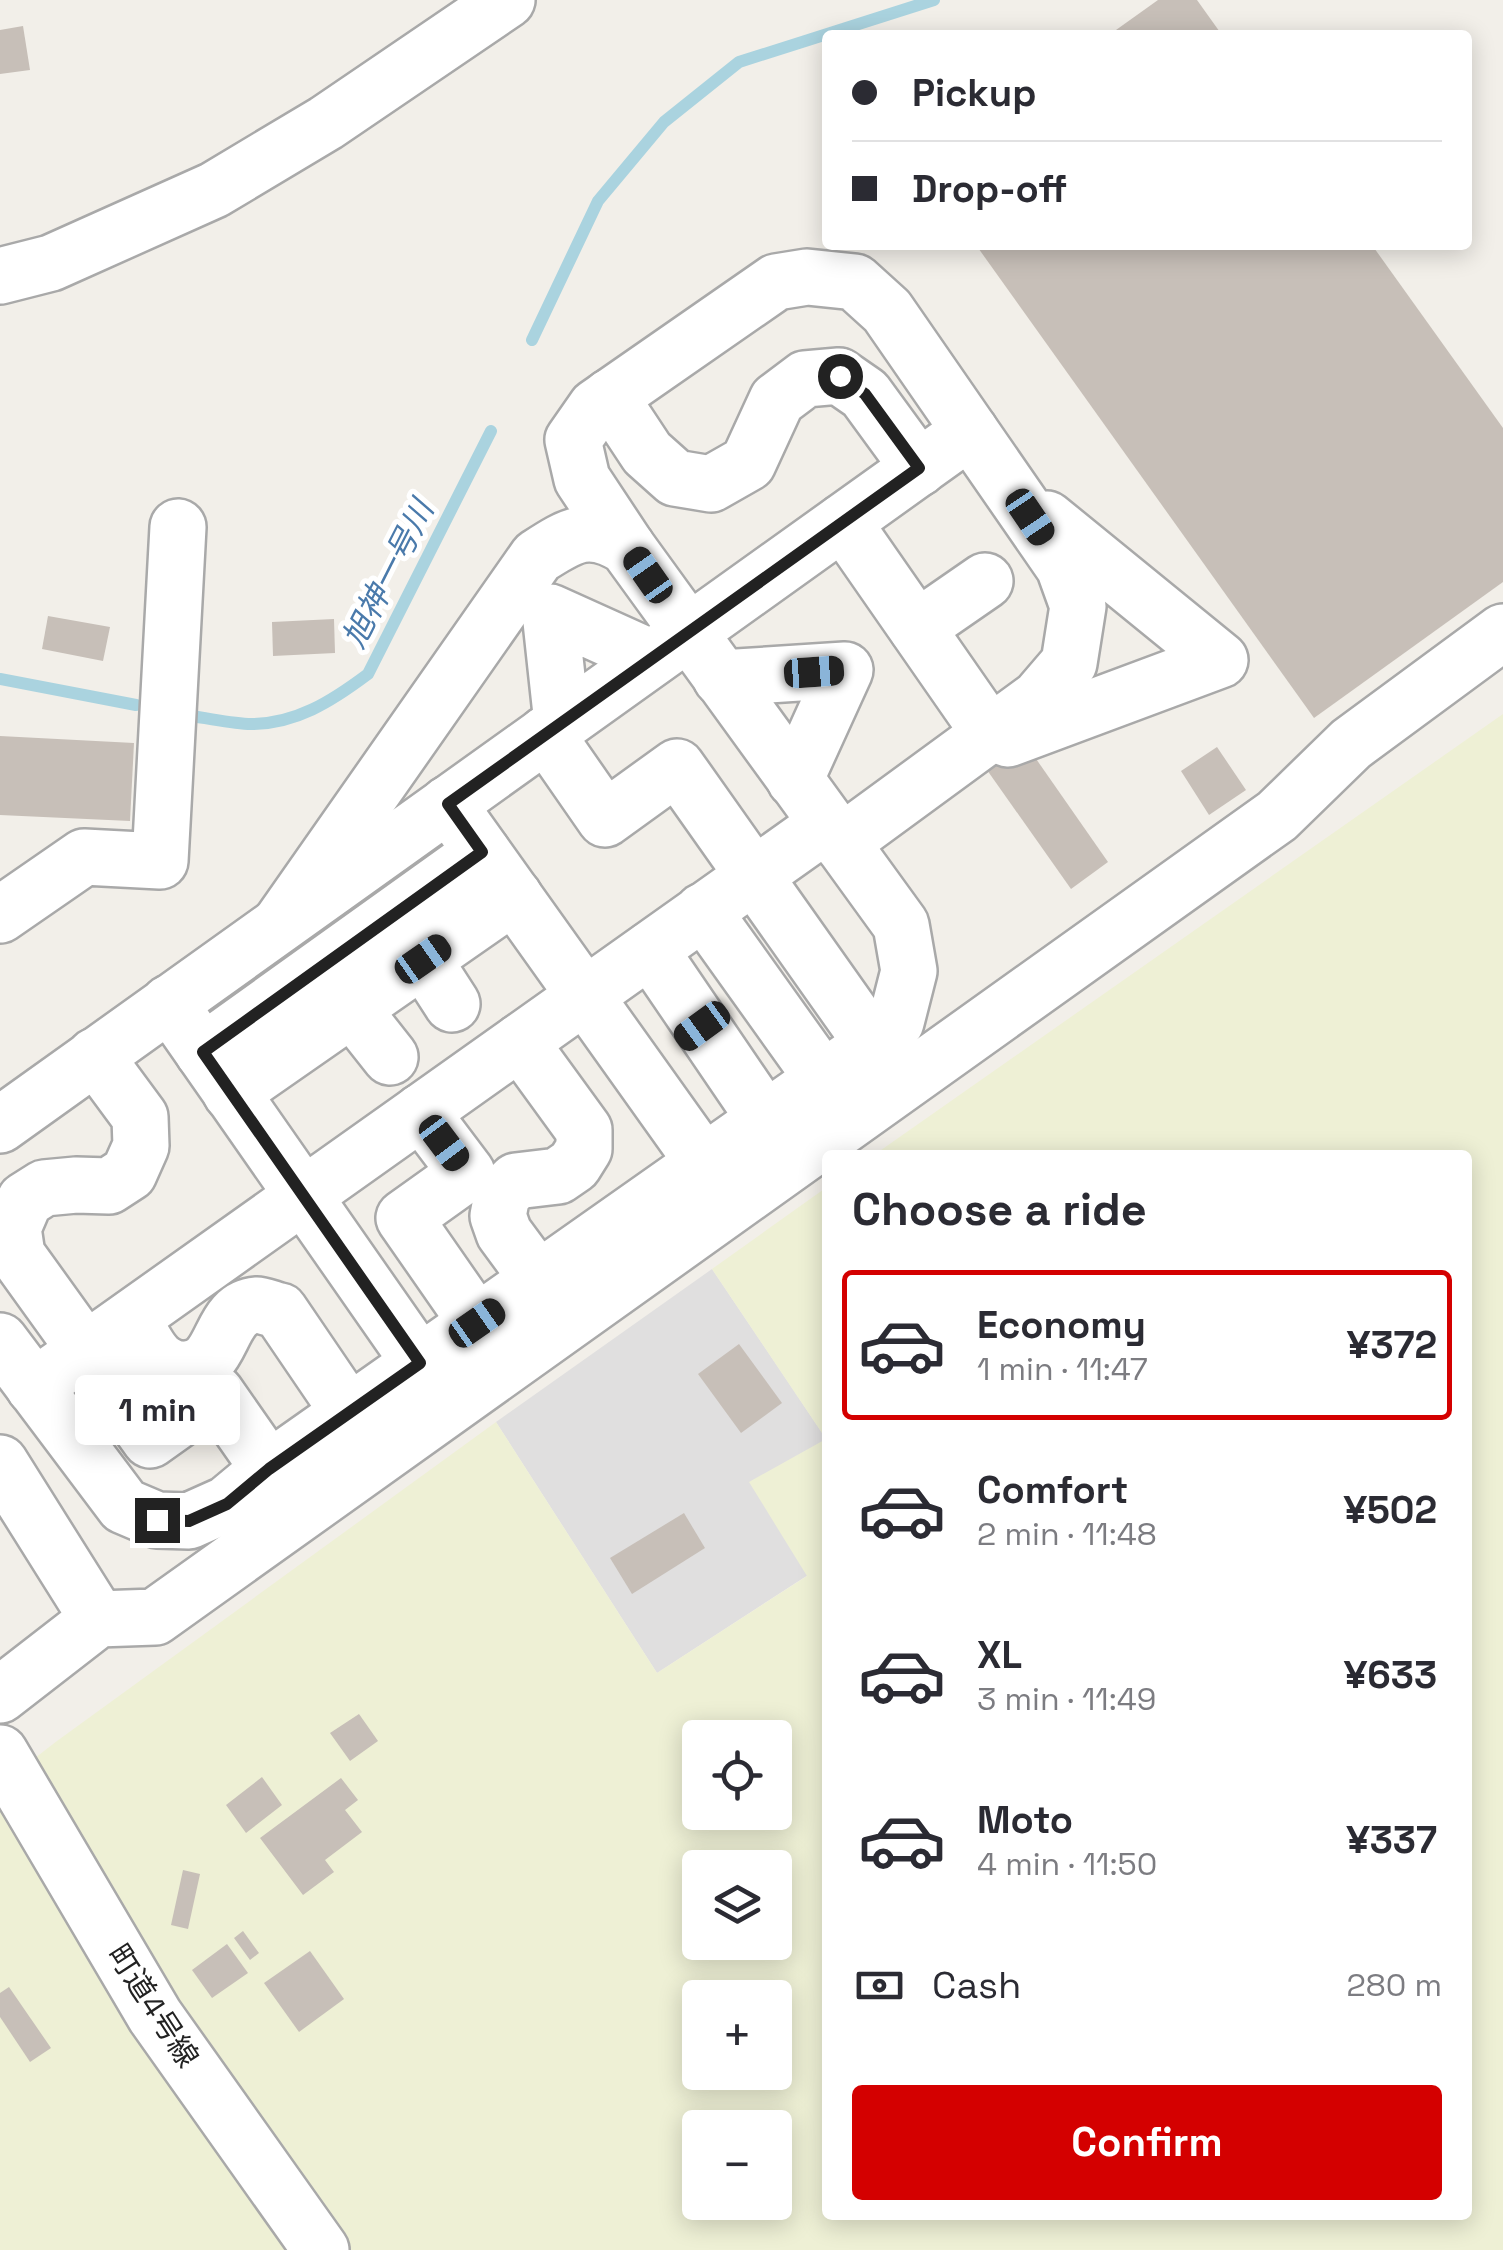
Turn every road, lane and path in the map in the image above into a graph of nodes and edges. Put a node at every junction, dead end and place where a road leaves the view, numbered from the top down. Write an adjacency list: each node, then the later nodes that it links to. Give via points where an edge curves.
1 (507, 0): 2 (street, via 214,190 51,263)
2 (0, 276)
3 (610, 397): 4 (street, via 776,282 808,276 855,282 887,311); 5 (street, via 647,453 676,478 711,484 748,463 777,400 805,378 840,376 865,394); 9 (street, via 574,440 582,479)
4 (970, 431): 5 (street); 6 (street)
5 (919, 468): 7 (street)
6 (1014, 492): 16 (street, via 1064,568 1078,606 1070,664 1039,698); 16 (street, via 1220,660)
7 (843, 522): 11 (street); 13 (street)
8 (178, 527): 24 (street, via 160,861 84,856)
9 (628, 546): 13 (street); 25 (street, via 608,534 571,536 537,558)
10 (985, 581): 11 (street)
11 (917, 628): 16 (street)
12 (1503, 632): 53 (street, via 1350,744 1277,816 155,1617)
13 (670, 645): 14 (street); 15 (street); 15 (street, via 550,612)
14 (722, 678): 17 (street); 17 (street, via 845,670)
15 (554, 728): 18 (street); 21 (street, via 605,818 677,767)
16 (975, 746): 19 (street)
17 (795, 780): 19 (street)
18 (448, 804): 20 (street); 25 (street)
19 (834, 833): 21 (street); 33 (street, via 901,925 909,971 896,1022)
20 (482, 852): 22 (street); 36 (street)
21 (754, 876): 23 (street); 33 (street)
22 (514, 896): 27 (street); 28 (street)
23 (703, 912): 26 (street); 37 (street)
24 (0, 915)
25 (280, 924): 29 (street)
26 (650, 950): 28 (street); 39 (street, via 689,1036)
27 (423, 959): 30 (street); 31 (street)
28 (585, 996): 32 (street); 41 (street)
29 (169, 1003): 34 (street); 36 (street)
30 (452, 1004)
31 (352, 1009): 35 (street); 36 (street)
32 (520, 1042): 38 (street); 43 (street, via 584,1130 584,1149 574,1165 558,1176 516,1181 502,1195 498,1216 504,1233)
33 (872, 1043): 37 (street)
34 (95, 1056): 40 (street); 47 (street, via 140,1118 141,1146 129,1172 108,1186 44,1188 24,1200 13,1228 17,1255)
35 (390, 1057)
36 (217, 1072): 42 (street)
37 (823, 1079): 39 (street)
38 (421, 1112): 42 (street); 45 (street, via 467,1174 404,1218)
39 (765, 1119): 41 (street)
40 (0, 1125)
41 (704, 1162): 43 (street)
42 (304, 1196): 44 (street); 48 (street)
43 (538, 1280): 45 (street)
44 (132, 1318): 47 (street); 50 (street, via 158,1360 178,1370 197,1368 216,1353 237,1314 257,1306 280,1312)
45 (477, 1323): 48 (street)
46 (0, 1341): 49 (street)
47 (87, 1350): 49 (street); 52 (street, via 150,1440 216,1393)
48 (420, 1363): 50 (street)
49 (34, 1387): 52 (street, via 124,1506 157,1520 189,1521 227,1504)
50 (350, 1414): 52 (street)
51 (0, 1463): 53 (street)
52 (269, 1469)
53 (98, 1619): 54 (street)
54 (0, 1696)
55 (0, 1753): 56 (street, 町道4号線, via 155,2016)
56 (321, 2250)

